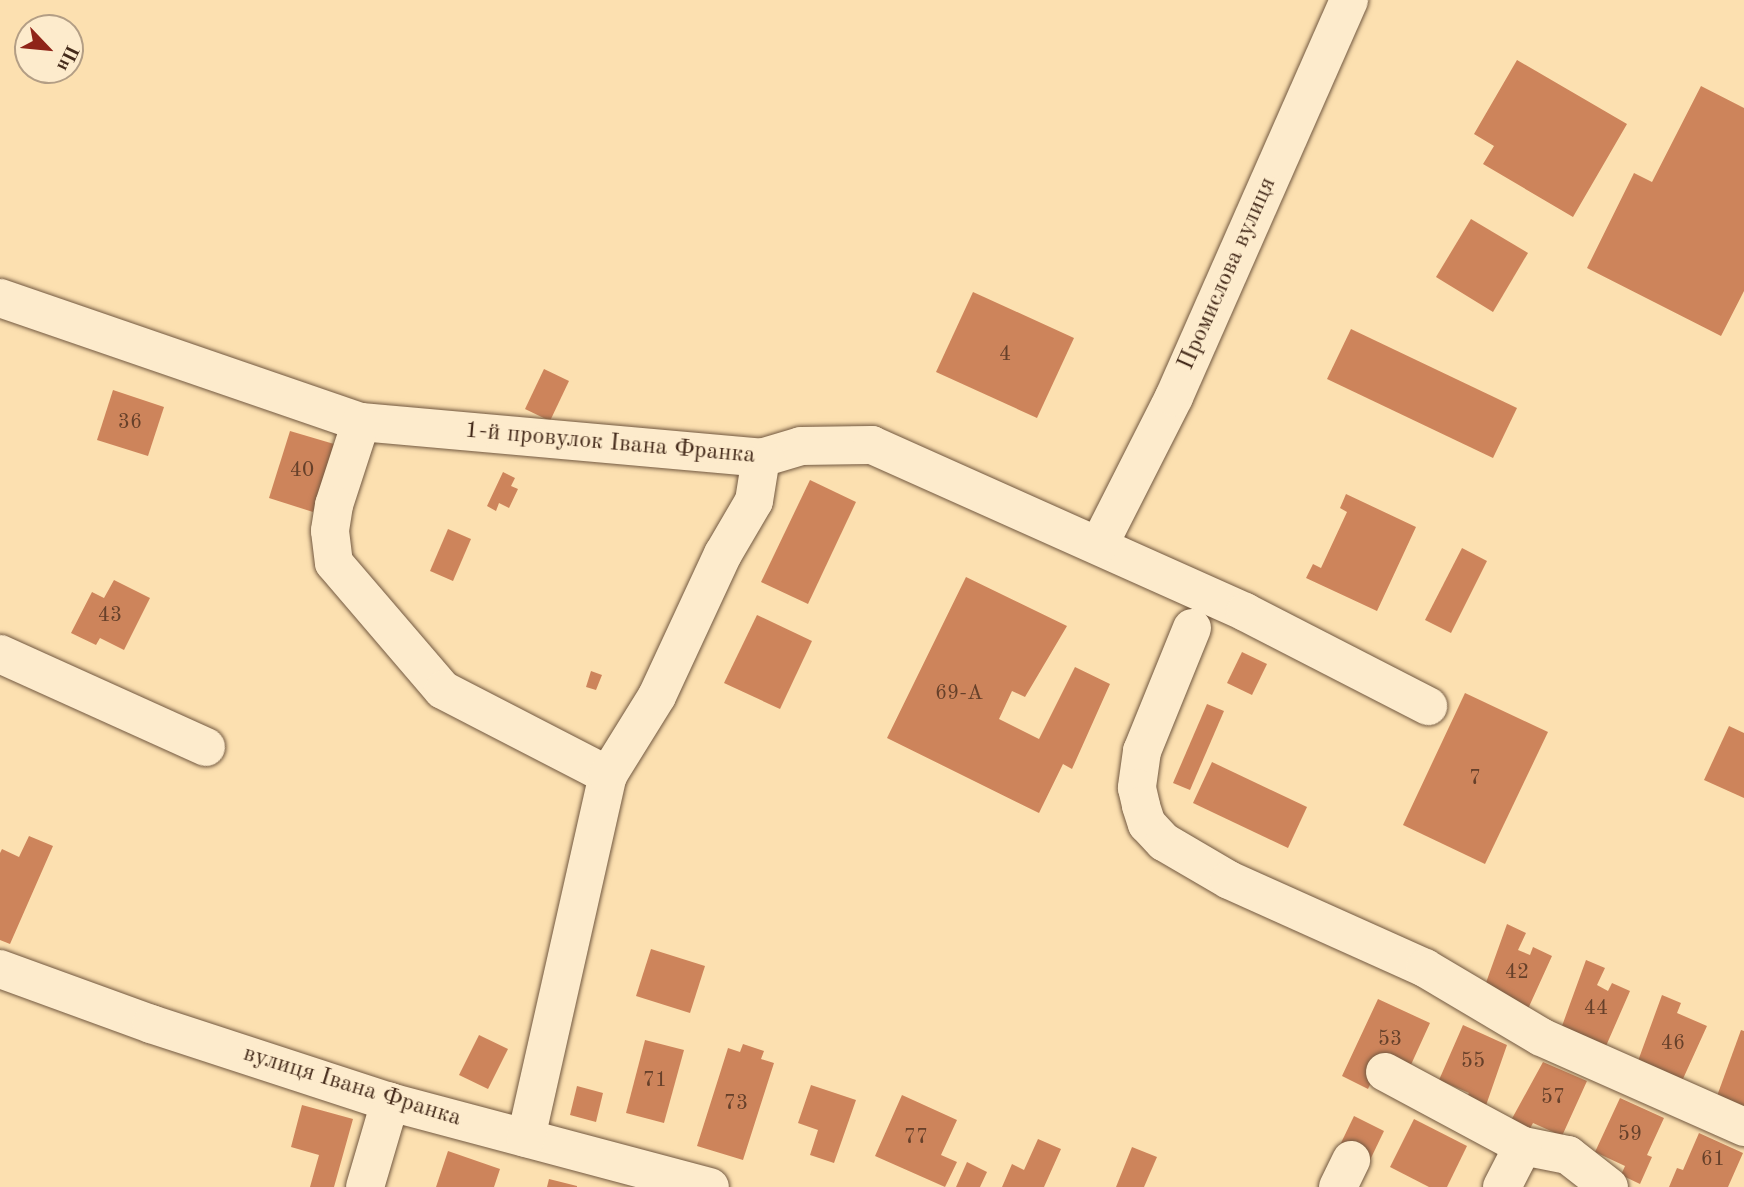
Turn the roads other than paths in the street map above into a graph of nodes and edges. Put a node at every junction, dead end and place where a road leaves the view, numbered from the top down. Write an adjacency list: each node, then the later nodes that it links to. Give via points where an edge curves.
1 (1349, 0): 5 (street, Промислова вулиця, via 1174,397)
2 (0, 298): 3 (street, 1-й провулок Івана Франка)
3 (361, 422): 4 (street, 1-й провулок Івана Франка); 10 (street, via 334,505 330,531 334,563 443,690)
4 (761, 458): 5 (street, 1-й провулок Івана Франка, via 801,446 872,445); 10 (street, via 754,501 713,574 657,696)
5 (1100, 545): 8 (street, 1-й провулок Івана Франка, via 1245,612)
6 (1192, 628): 14 (street, via 1142,751 1141,806 1147,824 1164,842 1229,880 1425,968 1541,1037)
7 (0, 654): 9 (street)
8 (1428, 706)
9 (206, 747)
10 (608, 775): 15 (street)
11 (0, 969): 13 (street, вулиця Івана Франка)
12 (1385, 1072): 16 (street)
13 (390, 1102): 15 (street, вулиця Івана Франка); 17 (street)
14 (1744, 1128)
15 (526, 1138): 18 (street, вулиця Івана Франка)
16 (1523, 1146): 19 (street); 20 (street, via 1568,1155)
17 (365, 1187)
18 (710, 1187)
19 (1502, 1187)
20 (1609, 1187)

